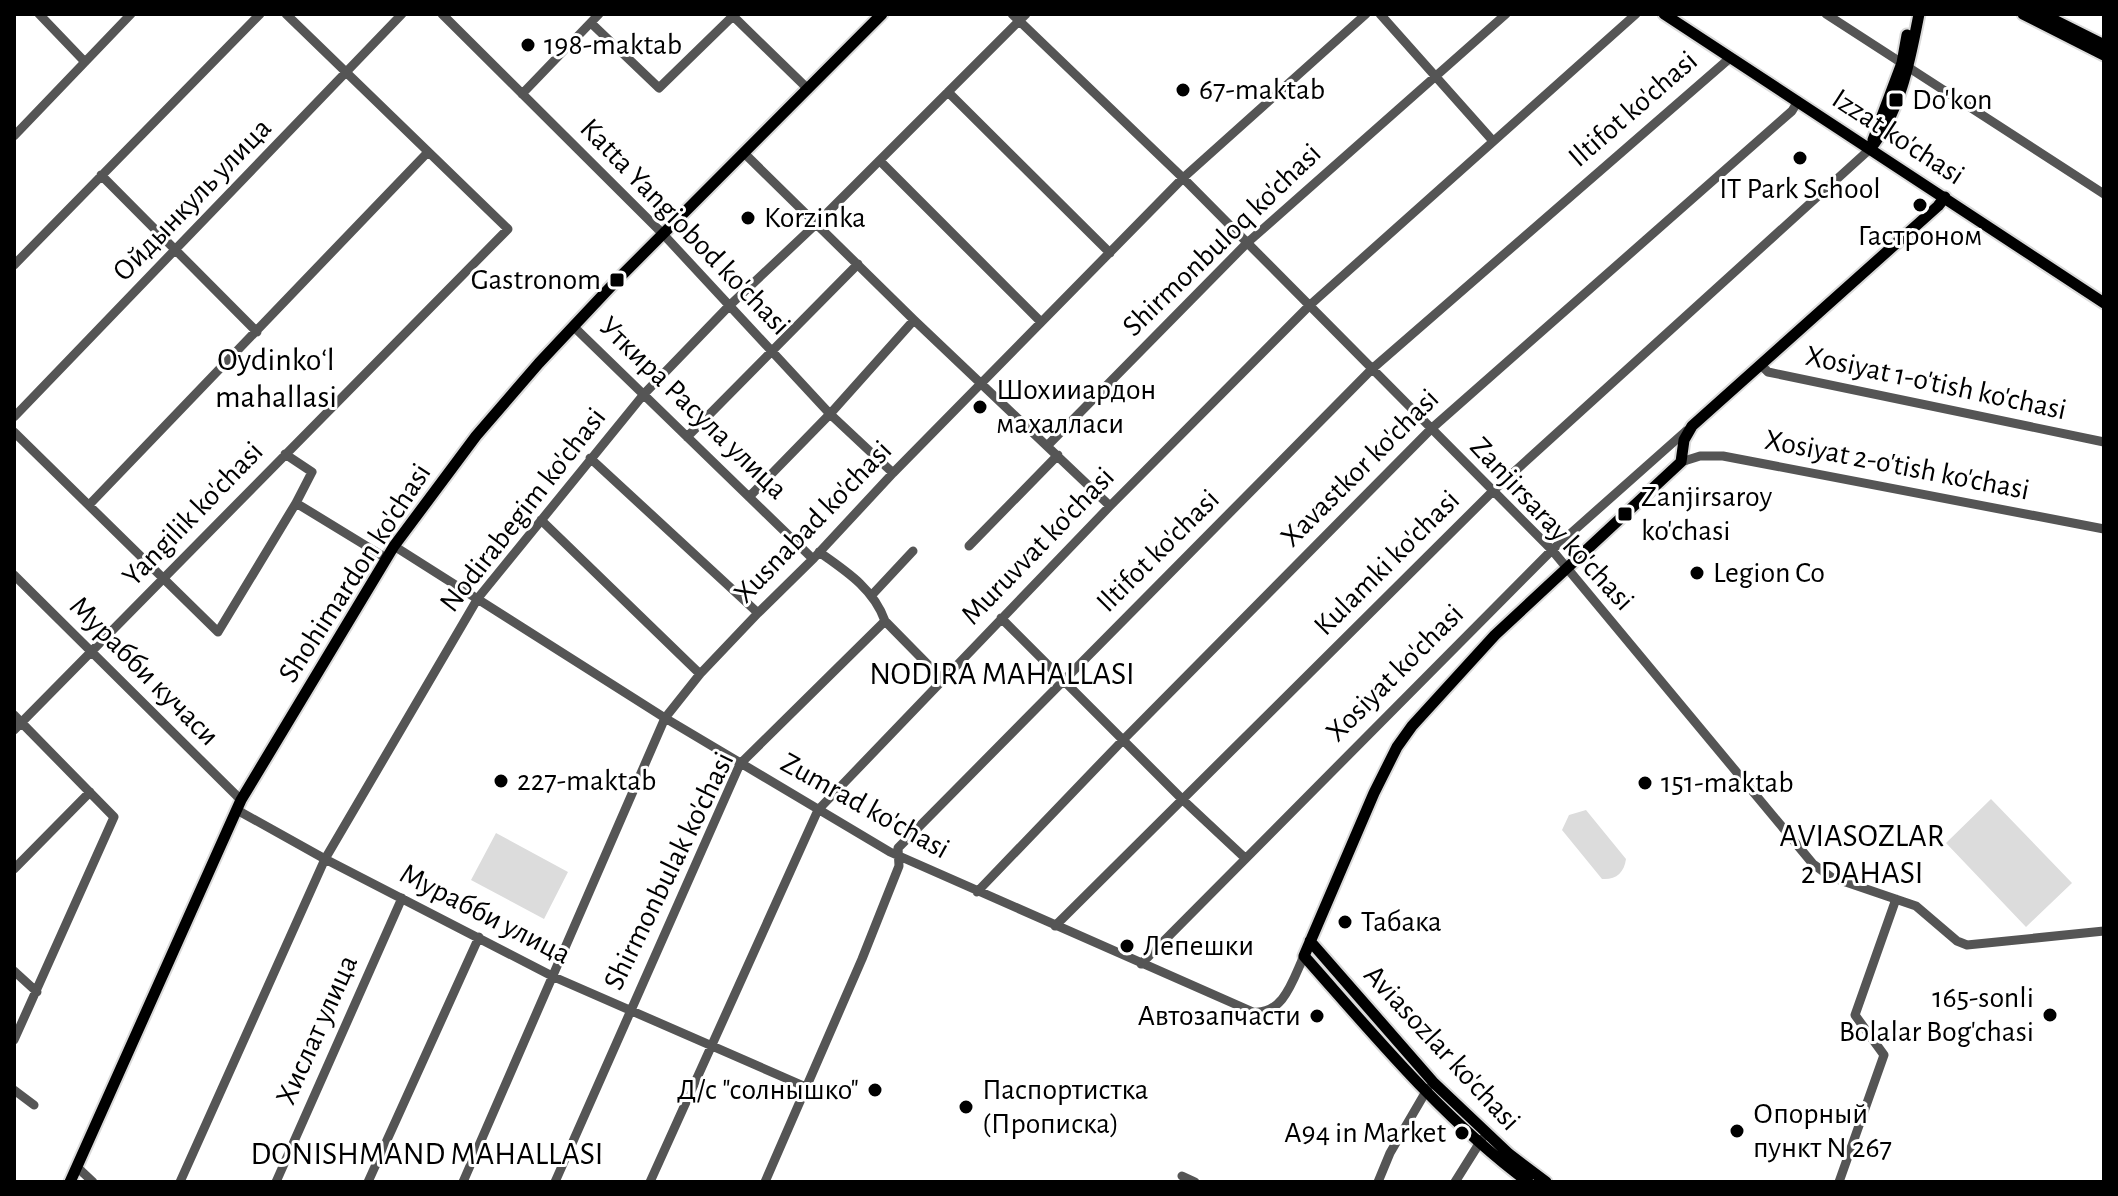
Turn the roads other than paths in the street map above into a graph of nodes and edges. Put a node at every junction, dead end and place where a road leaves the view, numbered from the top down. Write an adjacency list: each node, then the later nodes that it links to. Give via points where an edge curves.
1 (39, 14): 25 (street)
2 (131, 14): 25 (street)
3 (260, 14): 39 (street)
4 (286, 14): 27 (street)
5 (402, 14): 27 (street, Ойдынкуль улица)
6 (442, 14): 31 (street, Katta Yangiobod ko'chasi)
7 (599, 14): 21 (street)
8 (882, 14): 29 (main road, Shohimardon ko'chasi)
9 (1366, 14): 40 (street, Xusnabad ko'chasi)
10 (1380, 14): 28 (street)
11 (1506, 14): 28 (street, Shirmonbuloq ko'chasi)
12 (1636, 14): 34 (street, Muruvvat ko'chasi)
13 (1664, 14): 24 (main road, Izzat ko'chasi)
14 (1826, 14): 26 (street)
15 (1911, 14): 26 (main road)
16 (1919, 14): 26 (main road)
17 (2023, 14): 23 (main road)
18 (2042, 14): 22 (main road)
19 (734, 15): 21 (street, via 659,88); 29 (street)
20 (1019, 16): 30 (street, Nodirabegim ko'chasi); 40 (street, Zanjirsaray ko'chasi)
21 (591, 23): 31 (street)
22 (2104, 45)
23 (2104, 55)
24 (1730, 58): 32 (main road, Izzat ko'chasi); 59 (street, Iltifot ko'chasi)
25 (85, 62): 33 (street)
26 (1905, 66): 35 (main road, via 1885,131); 41 (street)
27 (347, 73): 36 (street); 46 (street, Ойдынкуль улица)
28 (1435, 76): 34 (street); 45 (street, Shirmonbuloq ko'chasi)
29 (808, 89): 37 (main road, Shohimardon ko'chasi)
30 (948, 92): 38 (street, Nodirabegim ko'chasi); 47 (street)
31 (522, 94): 44 (street, Katta Yangiobod ko'chasi)
32 (1798, 101): 35 (main road, Izzat ko'chasi); 65 (street, Xavastkor ko'chasi)
33 (14, 136)
34 (1493, 141): 51 (street, Muruvvat ko'chasi)
35 (1870, 149): 42 (main road, Izzat ko'chasi); 75 (street, Kulamki ko'chasi)
36 (428, 152): 56 (street); 70 (street, Yangilik ko'chasi, via 508,229)
37 (745, 154): 43 (street); 44 (main road, Shohimardon ko'chasi)
38 (880, 161): 43 (street, Nodirabegim ko'chasi); 54 (street)
39 (101, 175): 46 (street); 49 (street)
40 (1183, 178): 45 (street, Zanjirsaray ko'chasi); 47 (street, Xusnabad ko'chasi)
41 (2104, 194)
42 (1945, 197): 50 (main road, Izzat ko'chasi); 58 (main road, Xosiyat ko'chasi)
43 (815, 225): 48 (street); 52 (street, Nodirabegim ko'chasi)
44 (663, 234): 52 (street, Katta Yangiobod ko'chasi); 55 (main road, Shohimardon ko'chasi)
45 (1247, 243): 51 (street, Zanjirsaray ko'chasi); 69 (street, Shirmonbuloq ko'chasi)
46 (178, 250): 56 (street); 63 (street, Ойдынкуль улица)
47 (1110, 253): 54 (street, Xusnabad ko'chasi)
48 (858, 264): 53 (street); 57 (street)
49 (14, 265)
50 (2104, 303)
51 (1310, 305): 59 (street, Zanjirsaray ko'chasi); 79 (street, Muruvvat ko'chasi)
52 (729, 306): 57 (street, Katta Yangiobod ko'chasi); 61 (street, Nodirabegim ko'chasi)
53 (914, 320): 60 (street); 62 (street)
54 (1041, 322): 60 (street, Xusnabad ko'chasi)
55 (573, 326): 61 (street, Уткира Расула улица); 82 (main road, Shohimardon ko'chasi, via 476,436)
56 (257, 332): 78 (street)
57 (773, 353): 62 (street, Katta Yangiobod ko'chasi); 67 (street)
58 (1761, 365): 64 (main road, Xosiyat ko'chasi); 68 (street, Xosiyat 1-o'tish ko'chasi, via 1768,372)
59 (1372, 369): 65 (street, Zanjirsaray ko'chasi); 99 (street, Iltifot ko'chasi)
60 (981, 383): 69 (street); 74 (street, Xusnabad ko'chasi)
61 (644, 394): 67 (street, Уткира Расула улица); 72 (street, Nodirabegim ko'chasi)
62 (830, 414): 74 (street, Katta Yangiobod ko'chasi); 76 (street)
63 (14, 417)
64 (1692, 426): 73 (main road); 84 (street, Xosiyat ko'chasi)
65 (1431, 429): 75 (street, Zanjirsaray ko'chasi); 102 (street, Xavastkor ko'chasi)
66 (14, 432): 78 (street)
67 (687, 437): 76 (street, Уткира Расула улица)
68 (2104, 442)
69 (1048, 445): 71 (street)
70 (285, 454): 77 (street, via 312,472); 90 (street, Yangilik ko'chasi)
71 (1058, 455): 79 (street); 83 (street)
72 (590, 458): 80 (street, Nodirabegim ko'chasi); 93 (street)
73 (1681, 462): 81 (street, Xosiyat 2-o'tish ko'chasi, via 1723,456); 88 (main road, Xosiyat ko'chasi)
74 (893, 473): 86 (street, Xusnabad ko'chasi)
75 (1493, 491): 84 (street, Zanjirsaray ko'chasi); 105 (street, Kulamki ko'chasi)
76 (749, 497): 86 (street, Уткира Расула улица)
77 (296, 503): 87 (street); 90 (street, via 219,632)
78 (89, 505): 90 (street)
79 (1110, 506): 94 (street, Muruvvat ko'chasi)
80 (541, 520): 92 (street, Nodirabegim ko'chasi); 97 (street)
81 (2104, 529)
82 (394, 546): 87 (main road, Shohimardon ko'chasi); 92 (street, Zumrad ko'chasi)
83 (969, 546)
84 (1552, 550): 88 (street, Zanjirsaray ko'chasi); 109 (street, Xosiyat ko'chasi)
85 (913, 551): 91 (street)
86 (816, 556): 91 (street, Уткира Расула улица, via 852,575); 93 (street, Xusnabad ko'chasi)
87 (386, 558): 106 (main road, Shohimardon ko'chasi)
88 (1567, 567): 114 (street, Zanjirsaray ko'chasi, via 1807,859 1831,877); 118 (main road, Xosiyat ko'chasi, via 1495,635 1404,736)
89 (14, 575): 96 (street, Мурабби кучаси)
90 (163, 578): 96 (street, Yangilik ko'chasi)
91 (871, 596): 95 (street, Уткира Расула улица)
92 (478, 598): 100 (street, Zumrad ko'chasi); 110 (street, Nodirabegim ko'chasi)
93 (758, 613): 97 (street, Xusnabad ko'chasi)
94 (1001, 618): 98 (street, Muruvvat ko'chasi); 99 (street)
95 (885, 621): 98 (street, Уткира Расула улица); 103 (street, Shirmonbulak ko'chasi)
96 (91, 652): 101 (street, Yangilik ko'chasi); 106 (street, Мурабби кучаси)
97 (700, 674): 100 (street, Xusnabad ko'chasi)
98 (942, 679): 107 (street, Muruvvat ko'chasi)
99 (1063, 680): 102 (street); 108 (street, Iltifot ko'chasi, via 898,848)
100 (665, 718): 103 (street, Zumrad ko'chasi); 122 (street, Xusnabad ko'chasi)
101 (16, 722): 104 (street)
102 (1123, 740): 105 (street); 112 (street, Xavastkor ko'chasi)
103 (740, 764): 107 (street, Zumrad ko'chasi); 124 (street, Shirmonbulak ko'chasi)
104 (90, 792): 111 (street); 123 (street, via 114,818)
105 (1183, 800): 109 (street); 115 (street, Kulamki ko'chasi)
106 (239, 805): 110 (street, Мурабби улица); 132 (main road, Shohimardon ko'chasi)
107 (818, 810): 108 (street, Zumrad ko'chasi); 126 (street, Muruvvat ko'chasi)
108 (898, 857): 112 (street, Zumrad ko'chasi); 127 (street, Iltifot ko'chasi, via 862,959)
109 (1245, 858): 120 (street, Xosiyat ko'chasi)
110 (325, 859): 113 (street, Мурабби улица); 136 (street, Nodirabegim ko'chasi)
111 (14, 869)
112 (977, 892): 115 (street, Zumrad ko'chasi)
113 (402, 898): 117 (street, Мурабби улица); 137 (street, Хислат улица)
114 (1896, 899): 116 (street, Zanjirsaray ko'chasi, via 1916,906 1967,945); 148 (street, via 1855,1015 1884,1055)
115 (1055, 926): 120 (street, Zumrad ko'chasi)
116 (2104, 931)
117 (479, 937): 122 (street, Мурабби улица); 138 (street)
118 (1310, 941): 119 (main road, Zumrad ko'chasi); 128 (main road, Aviasozlar ko'chasi)
119 (1304, 956): 120 (street, Zumrad ko'chasi, via 1282,1000 1261,1012); 128 (main road, Aviasozlar ko'chasi)
120 (1141, 964)
121 (14, 971): 123 (street)
122 (554, 977): 124 (street, Мурабби улица); 139 (street, Xusnabad ko'chasi)
123 (37, 992): 125 (street)
124 (629, 1011): 126 (street, Мурабби улица); 140 (street, Shirmonbulak ko'chasi)
125 (14, 1040)
126 (711, 1046): 127 (street, Мурабби улица); 141 (street, Muruvvat ko'chasi)
127 (806, 1087): 142 (street, Iltifot ko'chasi)
128 (1429, 1087): 131 (main road, Aviasozlar ko'chasi); 144 (street)
129 (14, 1090): 130 (street)
130 (34, 1105)
131 (1483, 1138): 145 (street); 146 (main road, Aviasozlar ko'chasi); 147 (main road, Aviasozlar ko'chasi)
132 (77, 1167): 134 (main road, Shohimardon ko'chasi); 135 (street)
133 (1182, 1176): 143 (street)
134 (70, 1182)
135 (93, 1182)
136 (180, 1182)
137 (276, 1182)
138 (368, 1182)
139 (463, 1182)
140 (555, 1182)
141 (650, 1182)
142 (765, 1182)
143 (1195, 1182)
144 (1378, 1182)
145 (1455, 1182)
146 (1528, 1182)
147 (1546, 1182)
148 (1839, 1182)

